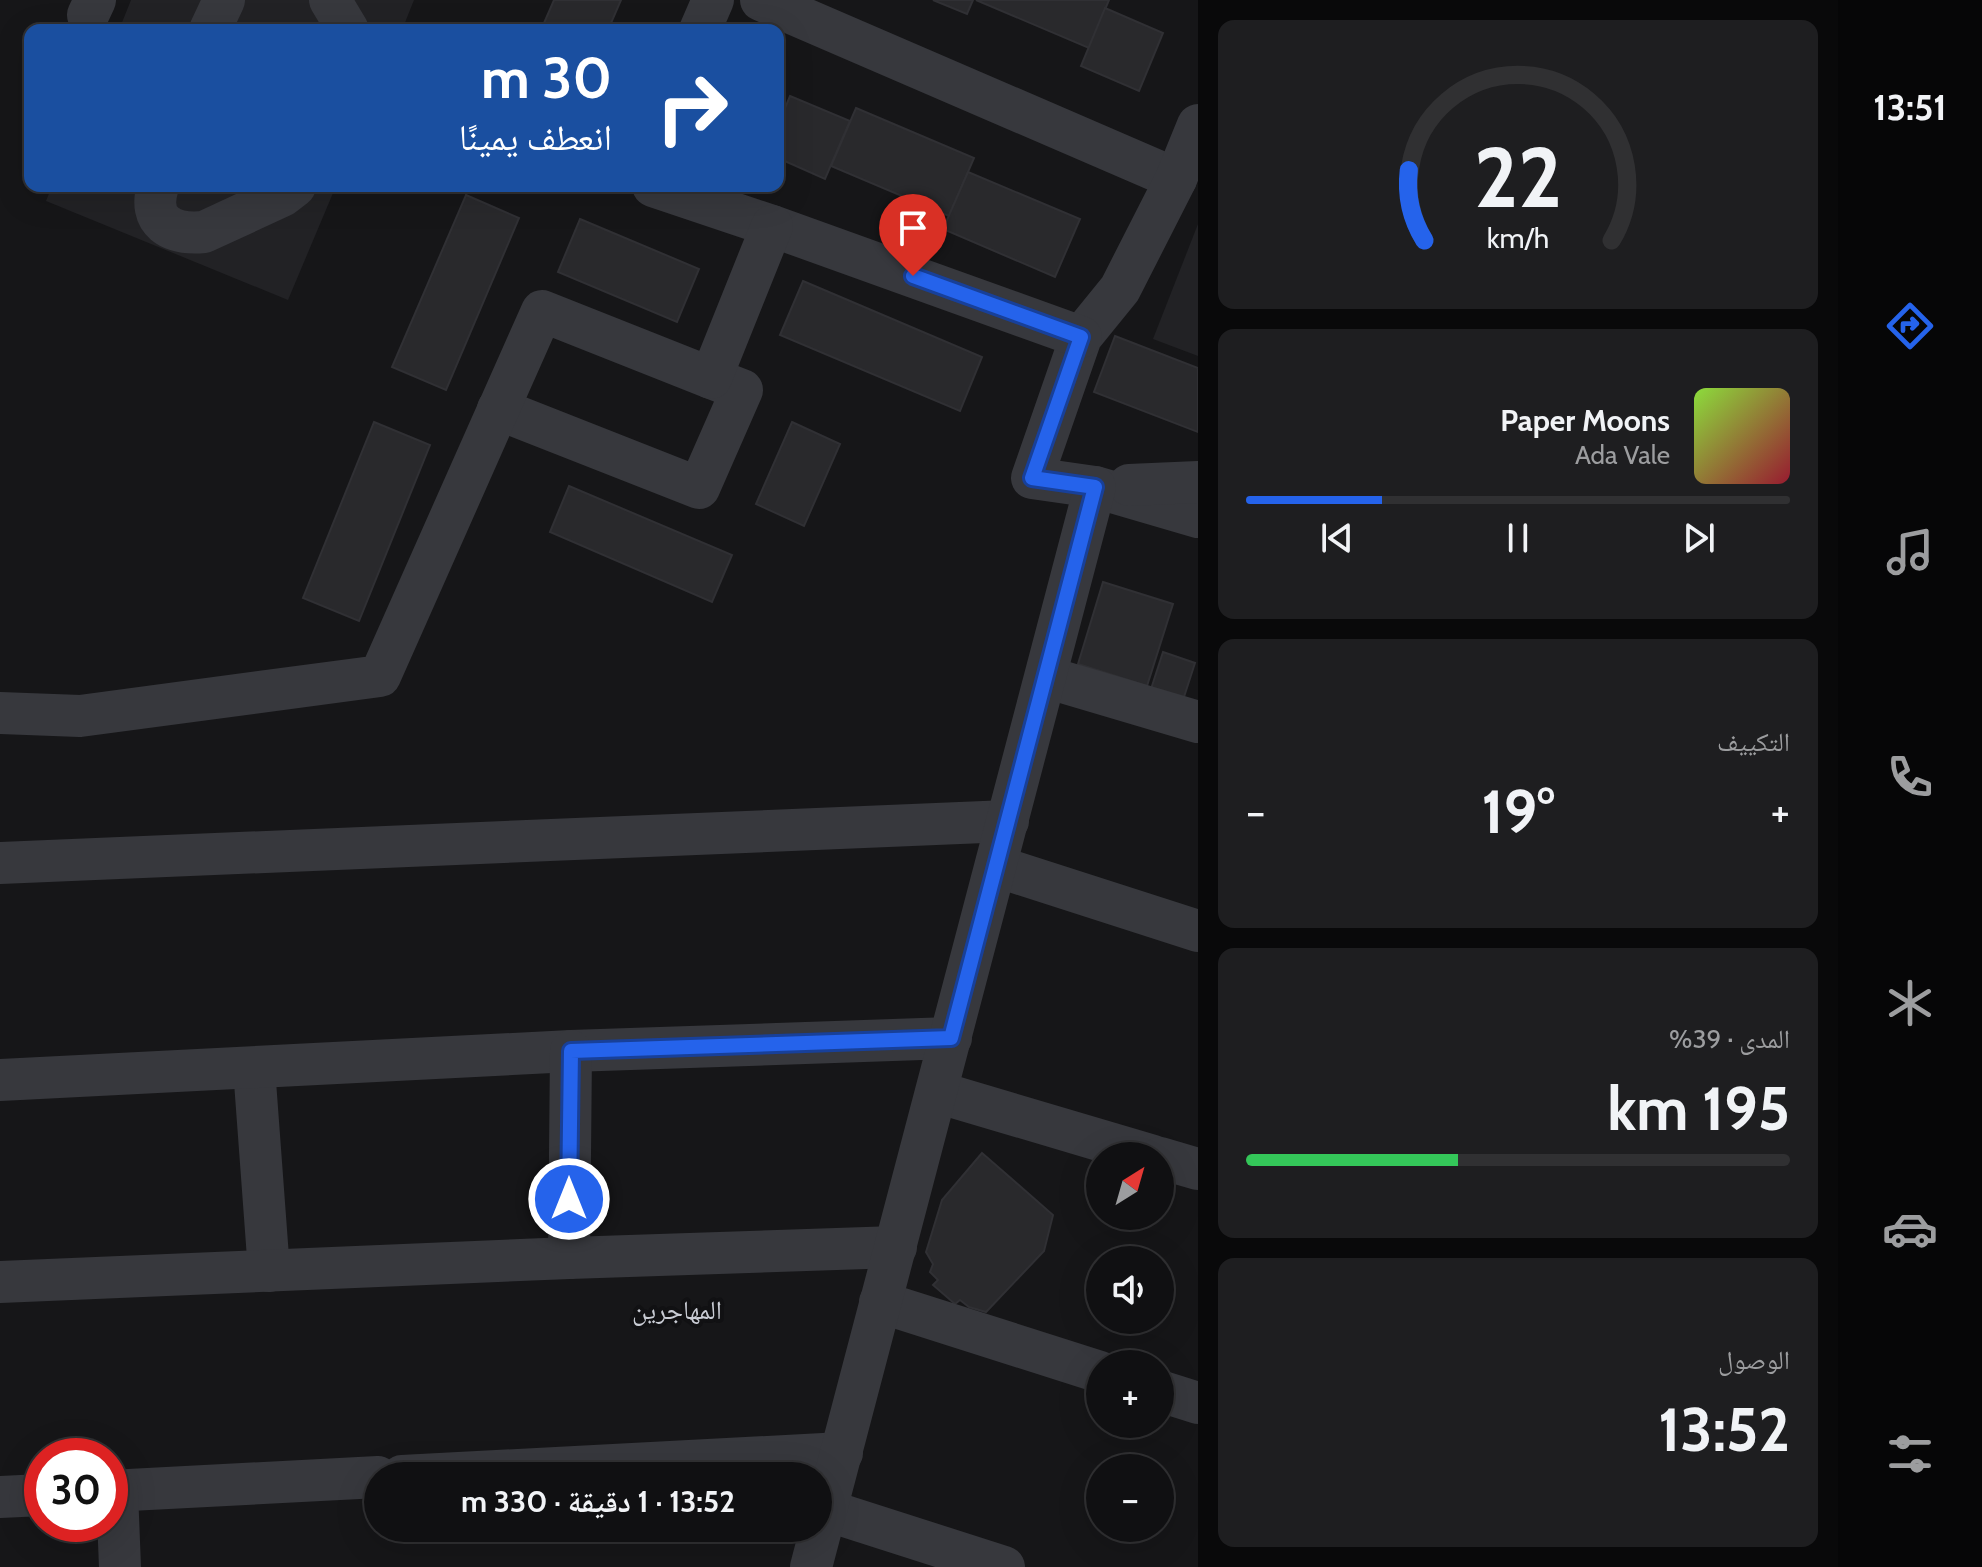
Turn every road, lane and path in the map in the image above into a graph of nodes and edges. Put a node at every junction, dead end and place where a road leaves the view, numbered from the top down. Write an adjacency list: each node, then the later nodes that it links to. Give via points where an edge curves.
1 (224, 0): 5 (street)
2 (330, 0): 6 (street)
3 (713, 0): 7 (street)
4 (761, 0): 9 (street)
5 (213, 24)
6 (344, 24)
7 (703, 24)
8 (1198, 125): 9 (street)
9 (1176, 179): 14 (street, via 1120,289)
10 (158, 192): 11 (street, via 161,223 192,233)
11 (287, 192)
12 (671, 192): 13 (street)
13 (772, 226): 14 (street); 15 (street)
14 (1081, 337): 18 (street, via 1032,478)
15 (711, 378): 16 (street, via 542,311); 16 (street, via 742,390 699,488)
16 (498, 409): 21 (street, via 380,676 80,716)
17 (1198, 482): 18 (street)
18 (1095, 487): 19 (street); 20 (street)
19 (1198, 517)
20 (1046, 677): 22 (street); 23 (street)
21 (0, 713)
22 (1198, 722)
23 (1008, 821): 24 (street); 25 (street)
24 (0, 863)
25 (996, 866): 26 (street); 27 (street)
26 (1198, 931)
27 (951, 1038): 28 (street); 31 (street)
28 (571, 1051): 29 (street); 36 (street)
29 (254, 1068): 30 (street); 37 (street)
30 (0, 1080)
31 (937, 1092): 32 (street); 35 (street)
32 (1106, 1142)
33 (1174, 1162): 34 (street)
34 (1198, 1169)
35 (896, 1247): 36 (street); 39 (street)
36 (569, 1258): 37 (street)
37 (269, 1271): 38 (street)
38 (0, 1282)
39 (880, 1302): 40 (street); 43 (street)
40 (1086, 1368)
41 (1174, 1395): 42 (street)
42 (1198, 1403)
43 (842, 1453): 44 (street); 46 (street)
44 (670, 1462)
45 (364, 1478): 47 (street)
46 (832, 1489)
47 (128, 1490)
48 (24, 1496): 49 (street)
49 (0, 1497)
50 (832, 1512): 55 (street)
51 (118, 1542): 53 (street)
52 (818, 1542): 54 (street)
53 (120, 1567)
54 (811, 1567)
55 (1004, 1567)

